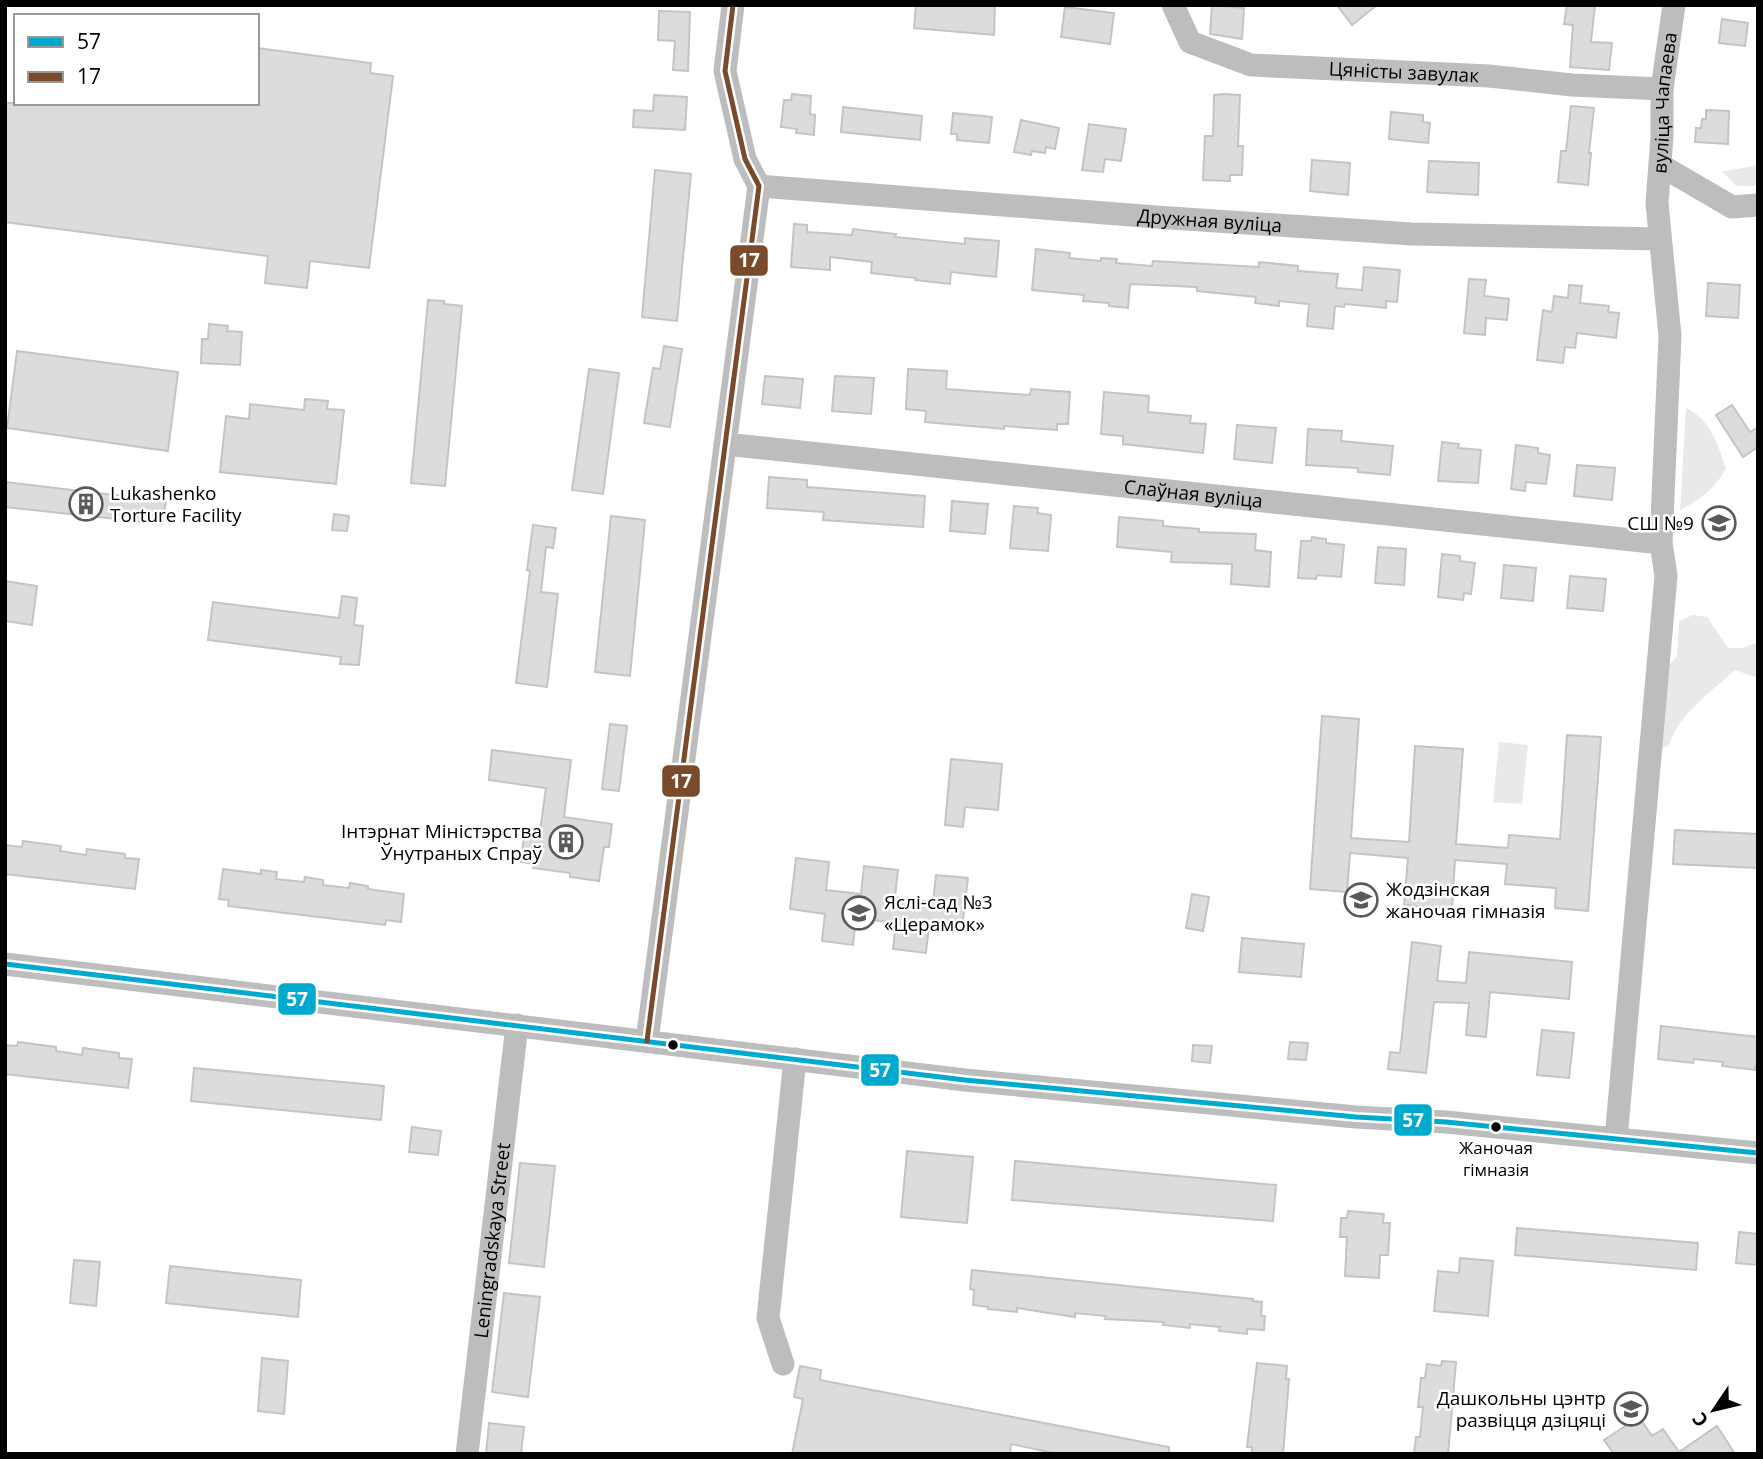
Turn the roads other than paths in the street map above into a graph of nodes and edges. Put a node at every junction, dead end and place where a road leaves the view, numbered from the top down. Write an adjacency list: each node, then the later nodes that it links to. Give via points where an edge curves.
1 (733, 5): 6 (street, via 725,71 745,159)
2 (1173, 5): 4 (street, Цяністы завулак, via 1190,42 1251,65)
3 (1674, 5): 4 (street, вуліца Чапаева)
4 (1662, 89): 5 (street, вуліца Чапаева)
5 (1660, 165): 7 (street, via 1732,207); 8 (street, вуліца Чапаева)
6 (759, 186): 8 (street, Дружная вуліца, via 1412,234); 9 (street)
7 (1758, 205)
8 (1659, 239): 10 (street, вуліца Чапаева, via 1670,336)
9 (724, 444): 10 (street, Слаўная вуліца); 13 (street)
10 (1661, 543): 15 (street, вуліца Чапаева, via 1666,576)
11 (5, 964): 12 (street)
12 (517, 1025): 13 (street); 18 (street, Leningradskaya Street)
13 (647, 1041): 14 (street)
14 (795, 1059): 15 (street, via 965,1080); 17 (street, via 768,1318)
15 (1616, 1139): 16 (street)
16 (1758, 1153)
17 (783, 1364)
18 (467, 1454)

